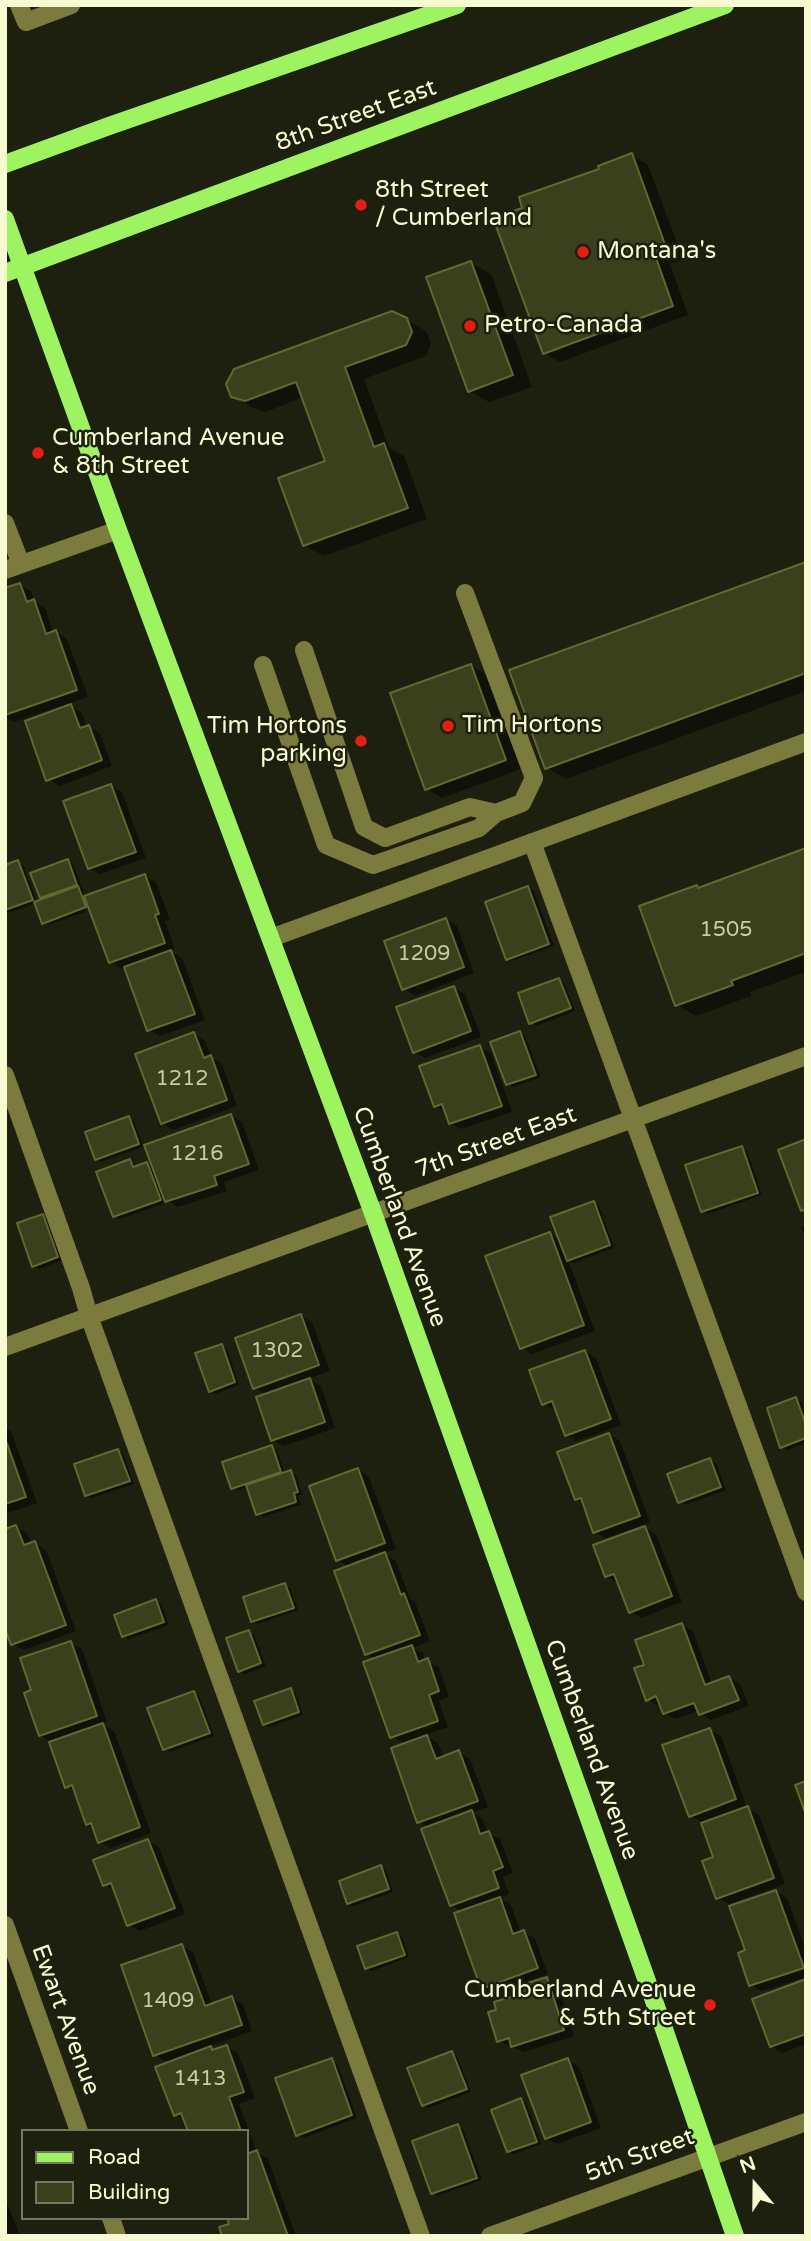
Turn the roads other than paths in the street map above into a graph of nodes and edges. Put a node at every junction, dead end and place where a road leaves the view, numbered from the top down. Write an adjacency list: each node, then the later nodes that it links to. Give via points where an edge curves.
1 (19, 5): 2 (street, via 26,22)
2 (71, 5)
3 (457, 5): 5 (main road)
4 (725, 5): 7 (main road, 8th Street East)
5 (5, 164)
6 (5, 219): 7 (main road, Cumberland Avenue)
7 (24, 267): 8 (main road, 8th Street East); 10 (main road, Cumberland Avenue)
8 (5, 273)
9 (5, 523): 11 (street)
10 (118, 530): 11 (street); 18 (main road, Cumberland Avenue)
11 (13, 567)
12 (465, 593): 16 (street, via 534,778 522,803)
13 (304, 650): 16 (street, via 364,827 385,838 470,807)
14 (263, 665): 16 (street, via 326,845 373,865 479,828)
15 (806, 742): 17 (street)
16 (496, 813)
17 (532, 842): 18 (street); 21 (street)
18 (271, 938): 22 (main road, Cumberland Avenue)
19 (806, 1056): 21 (street, 7th Street East)
20 (5, 1075): 23 (street)
21 (634, 1119): 22 (street, 7th Street East); 25 (street)
22 (373, 1213): 23 (street, 7th Street East); 29 (main road, Cumberland Avenue)
23 (89, 1316): 24 (street, 7th Street East); 30 (street)
24 (5, 1347)
25 (806, 1592)
26 (5, 1925): 28 (street, Ewart Avenue)
27 (806, 2122): 29 (street, 5th Street)
28 (78, 2129)
29 (708, 2157): 31 (street, 5th Street); 32 (main road, Cumberland Avenue)
30 (421, 2236)
31 (490, 2236)
32 (736, 2236)

